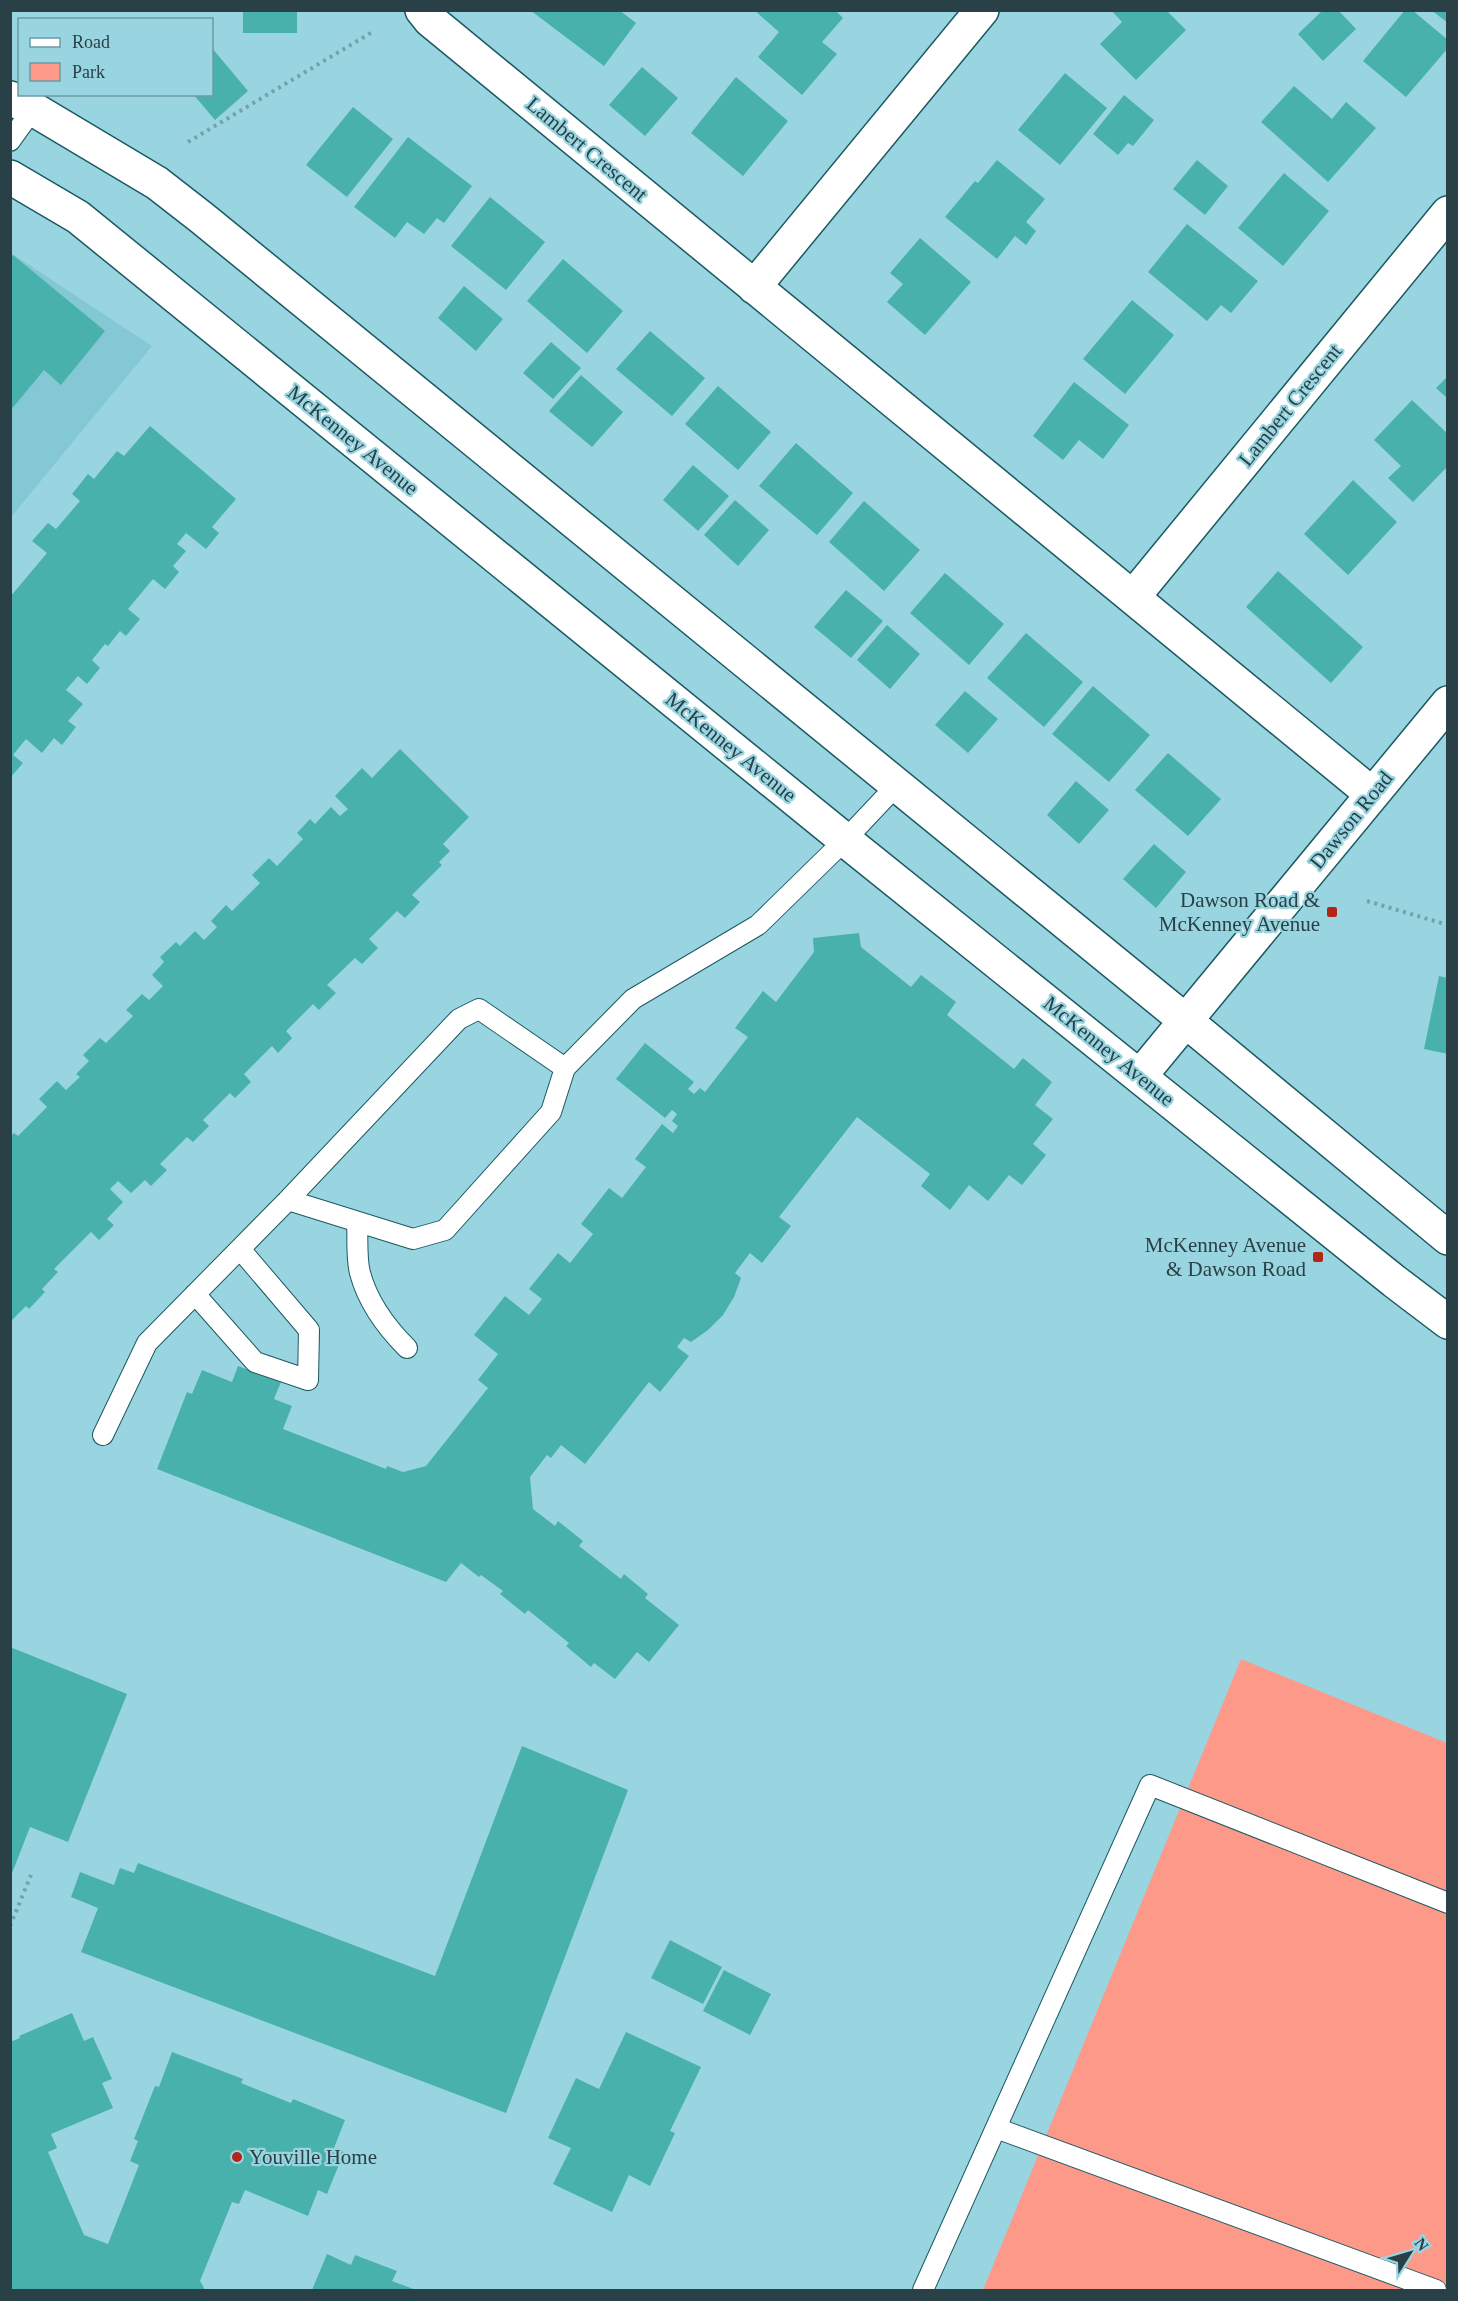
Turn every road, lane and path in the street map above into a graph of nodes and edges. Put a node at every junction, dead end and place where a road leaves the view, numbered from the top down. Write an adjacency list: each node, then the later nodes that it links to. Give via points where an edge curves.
1 (422, 10): 9 (main road, Lambert Crescent)
2 (982, 10): 9 (main road)
3 (374, 31): 6 (path)
4 (22, 103): 5 (lane); 12 (main road, via 156,183 202,218)
5 (10, 141)
6 (188, 142)
7 (10, 177): 14 (main road, McKenney Avenue, via 78,217)
8 (1448, 213): 10 (main road, Lambert Crescent)
9 (754, 287): 10 (main road, Lambert Crescent)
10 (1133, 597): 13 (main road, Lambert Crescent)
11 (1448, 703): 13 (main road, Dawson Road)
12 (896, 786): 14 (lane); 17 (main road)
13 (1372, 794): 17 (main road, Dawson Road)
14 (845, 840): 18 (lane, via 758,925 633,999); 19 (main road, McKenney Avenue)
15 (1366, 901): 16 (path)
16 (1448, 925)
17 (1186, 1021): 19 (main road, Dawson Road); 22 (main road)
18 (565, 1068): 20 (lane, via 479,1010 459,1019); 21 (lane, via 551,1112 445,1230 413,1239)
19 (1140, 1076): 25 (main road, McKenney Avenue)
20 (288, 1200): 21 (lane); 23 (lane)
21 (357, 1222): 26 (lane, via 360,1272 374,1308)
22 (1448, 1238)
23 (240, 1249): 24 (lane); 24 (lane, via 309,1330 308,1380 255,1362)
24 (195, 1294): 27 (lane, via 147,1343)
25 (1448, 1322)
26 (407, 1348)
27 (103, 1435)
28 (31, 1875): 30 (path)
29 (1448, 1904): 31 (lane, via 1150,1785)
30 (10, 1926)
31 (996, 2128): 32 (lane); 33 (lane)
32 (923, 2290)
33 (1436, 2290)

